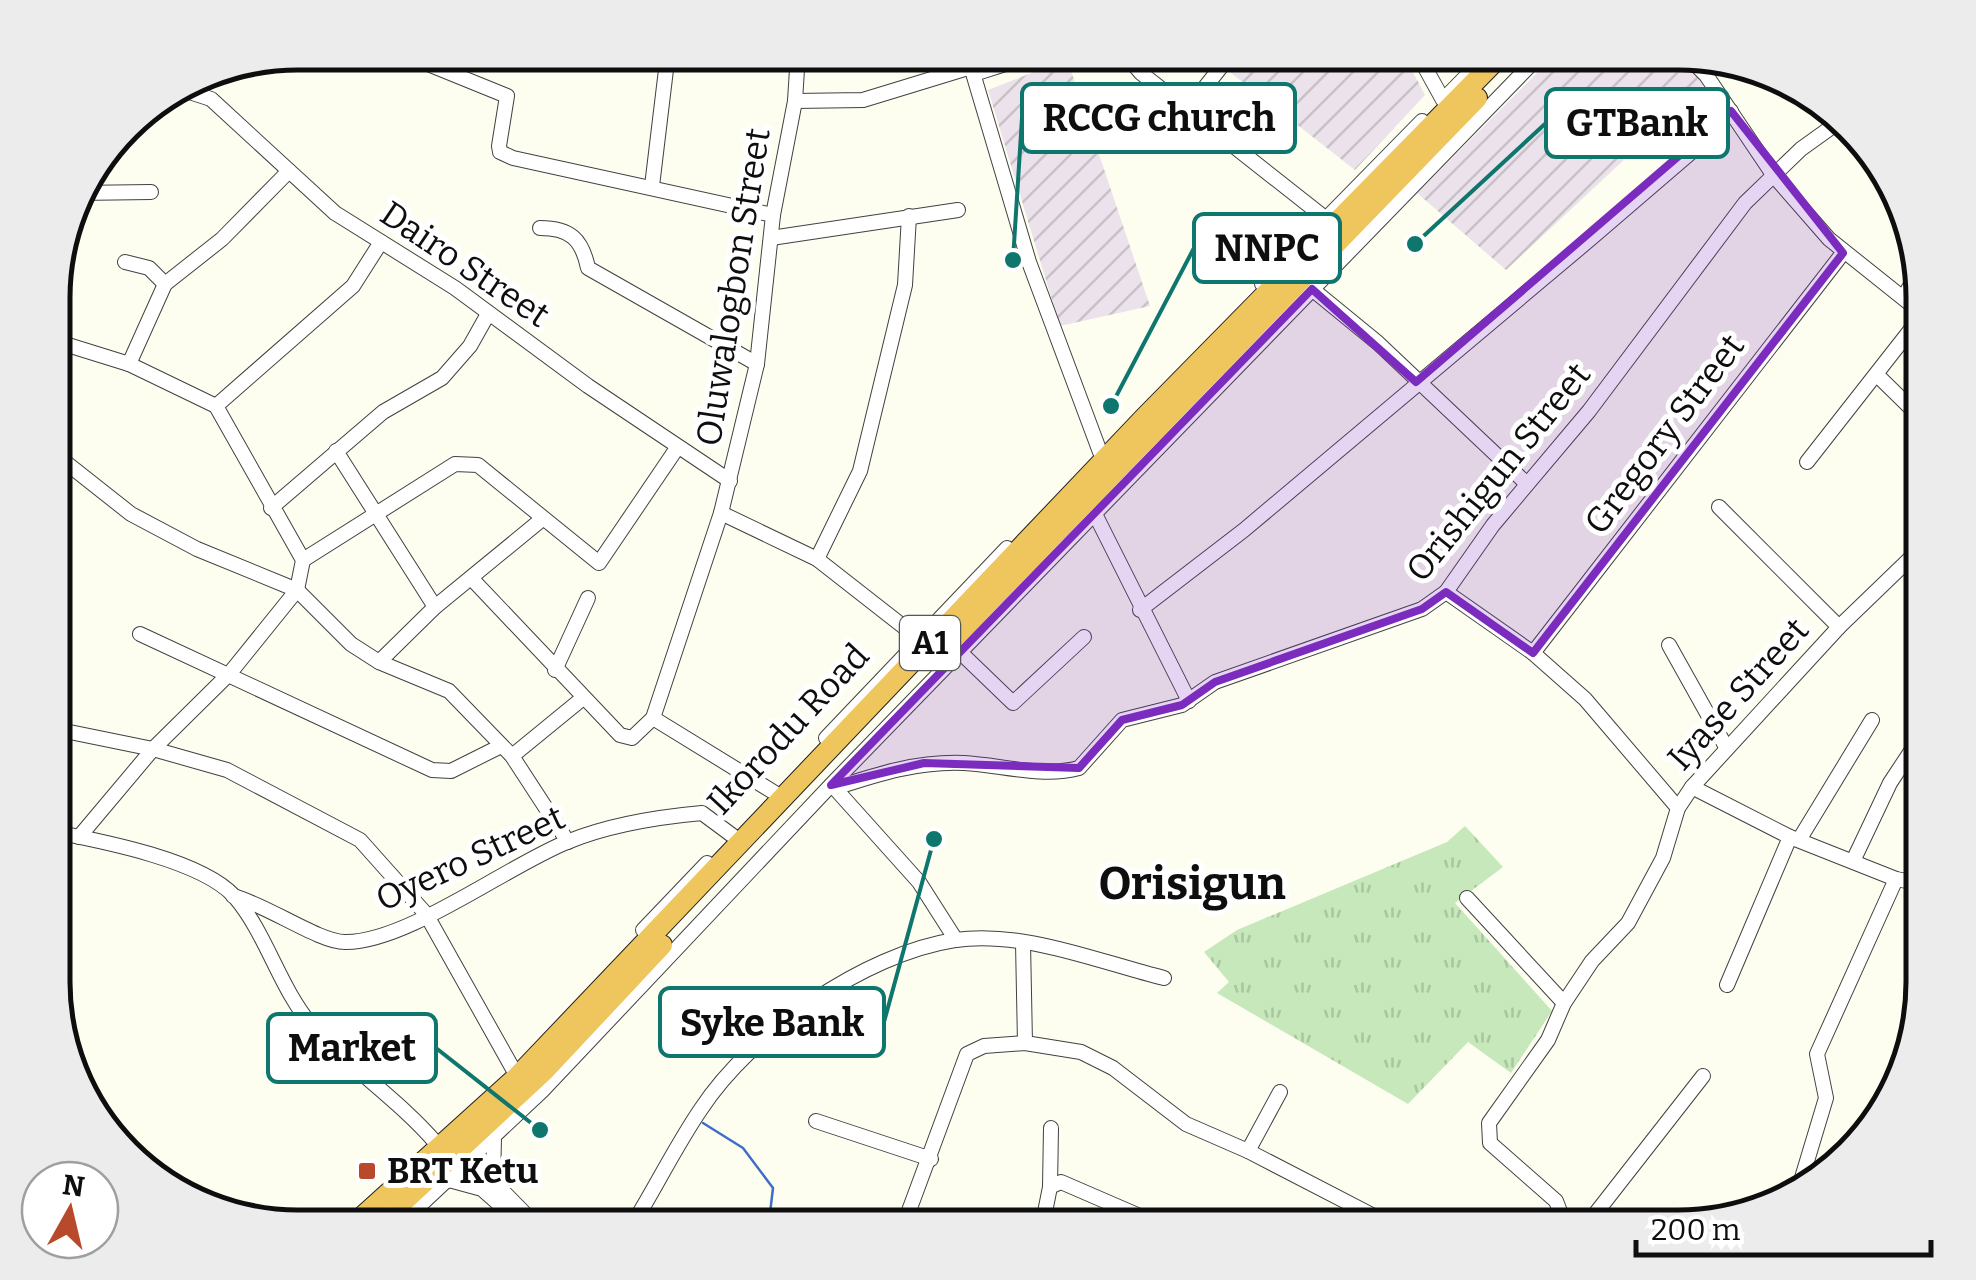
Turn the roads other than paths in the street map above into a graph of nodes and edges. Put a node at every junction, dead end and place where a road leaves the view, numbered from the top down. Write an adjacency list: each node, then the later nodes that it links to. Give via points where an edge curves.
1 (444, 70): 23 (street, via 507,96 500,152)
2 (666, 70): 23 (street)
3 (797, 70): 16 (street, Oluwalogbon Street)
4 (956, 70): 16 (street, via 864,100)
5 (972, 70): 50 (street, via 1030,262)
6 (1139, 70): 17 (street)
7 (1218, 70): 17 (street)
8 (1427, 70): 15 (street)
9 (1472, 70): 15 (street, Ikorodu Road)
10 (1485, 70): 20 (highway, Ikorodu Road / A1)
11 (1504, 70): 121 (highway, Ikorodu Road / A1, via 844,752)
12 (1525, 70): 36 (street, Ikorodu Road)
13 (1699, 71): 18 (street)
14 (196, 95): 21 (street, Dairo Street, via 210,99)
15 (1443, 100): 20 (street, Ikorodu Road)
16 (794, 101): 28 (street, Oluwalogbon Street)
17 (1188, 110): 27 (street)
18 (1731, 111): 22 (street); 45 (street, via 1709,137)
19 (1831, 130): 22 (street, Orishigun Street)
20 (1404, 146): 27 (highway, Ikorodu Road / A1)
21 (289, 171): 32 (street, Dairo Street, via 335,213); 35 (street, via 222,239)
22 (1774, 176): 33 (street); 54 (street, Orishigun Street)
23 (652, 186): 28 (street)
24 (151, 192): 25 (street)
25 (96, 193)
26 (958, 210): 29 (street)
27 (1334, 214): 50 (street, Ikorodu Road); 124 (highway, Ikorodu Road / A1, via 517,1077)
28 (773, 215): 31 (street, Oluwalogbon Street)
29 (910, 216): 31 (street); 61 (street, via 905,285 860,470)
30 (540, 228): 43 (street, via 574,235 588,268)
31 (771, 238): 43 (street, Oluwalogbon Street)
32 (381, 242): 39 (street, Dairo Street); 47 (street, via 353,286)
33 (1843, 253): 38 (street); 76 (street, Gregory Street)
34 (124, 262): 35 (street, via 148,268)
35 (165, 284): 42 (street)
36 (1312, 289): 45 (street); 57 (street, Ikorodu Road)
37 (1906, 293): 38 (street)
38 (1904, 297)
39 (488, 314): 48 (street, Dairo Street); 49 (street, via 442,378 383,412)
40 (1906, 336): 44 (street)
41 (70, 345): 42 (street)
42 (130, 364): 47 (street)
43 (757, 364): 53 (street, Oluwalogbon Street)
44 (1877, 374): 46 (street); 51 (street)
45 (1416, 382): 54 (street); 69 (street)
46 (1906, 403)
47 (216, 406): 56 (street)
48 (678, 448): 53 (street, Dairo Street); 60 (street, via 600,563)
49 (336, 450): 56 (street); 59 (street)
50 (1100, 452): 73 (street, Ikorodu Road)
51 (1808, 462)
52 (70, 466): 65 (street, via 131,514)
53 (730, 480): 58 (street, Oluwalogbon Street)
54 (1527, 484): 66 (street, Orishigun Street)
55 (1719, 507): 70 (street)
56 (271, 508): 62 (street)
57 (1094, 512): 69 (street); 75 (street, Ikorodu Road)
58 (721, 513): 61 (street); 82 (street, Oluwalogbon Street)
59 (379, 515): 60 (street, via 456,464 468,463 478,464); 62 (street); 68 (street)
60 (541, 520): 64 (street)
61 (817, 559): 73 (street)
62 (303, 560): 65 (street)
63 (1906, 563): 70 (street, Iyase Street)
64 (473, 580): 68 (street); 78 (street)
65 (297, 590): 77 (street); 79 (street)
66 (1446, 592): 76 (street); 81 (street, Orishigun Street, via 1422,610 1215,682)
67 (588, 598): 78 (street)
68 (435, 606): 77 (street)
69 (1140, 610): 81 (street)
70 (1839, 628): 86 (street, Iyase Street)
71 (140, 634): 79 (street)
72 (1084, 637): 75 (street, via 1014,704)
73 (918, 638): 92 (street, Ikorodu Road)
74 (1669, 644): 86 (street)
75 (960, 652): 90 (street, Ikorodu Road)
76 (1534, 653): 93 (street, via 1585,698)
77 (379, 662): 85 (street, via 449,691)
78 (555, 670): 80 (street)
79 (230, 674): 85 (street, via 442,773); 87 (street)
80 (584, 698): 82 (street, via 620,735 632,738); 88 (street)
81 (1189, 700): 90 (street, Orishigun Street, via 1116,724 1079,768 924,764)
82 (653, 718): 92 (street)
83 (1872, 720): 97 (street)
84 (70, 733): 87 (street)
85 (499, 746): 88 (street)
86 (1726, 748): 91 (street, Iyase Street)
87 (154, 749): 96 (street); 104 (street, via 227,770 360,840)
88 (512, 756): 98 (street)
89 (1906, 759): 99 (street)
90 (833, 786): 105 (street, via 941,910); 116 (street, Ikorodu Road)
91 (1692, 787): 93 (street, Iyase Street); 97 (street)
92 (775, 793): 95 (street, Ikorodu Road)
93 (1678, 808): 109 (street, Iyase Street, via 1663,858 1628,923)
94 (70, 835): 96 (street, Oyero Street)
95 (733, 836): 98 (street, Oyero Street, via 702,813); 111 (street, Ikorodu Road)
96 (78, 837): 102 (street, Oyero Street, via 203,876)
97 (1795, 838): 99 (street); 108 (street)
98 (568, 842): 104 (street, Oyero Street)
99 (1854, 860): 100 (street)
100 (1896, 880): 101 (street); 120 (street, via 1816,1054 1826,1098)
101 (1906, 881)
102 (233, 896): 104 (street, Oyero Street, via 348,942); 117 (street, via 310,1024)
103 (1467, 898): 109 (street)
104 (426, 914): 111 (street)
105 (956, 940): 106 (street); 129 (street, via 868,971 770,1034 699,1111)
106 (1023, 943): 107 (street); 110 (street)
107 (1164, 978)
108 (1727, 985)
109 (1564, 1003): 134 (street, Iyase Street, via 1487,1136)
110 (1024, 1043): 118 (street, via 1100,1060 1166,1113); 119 (street, via 984,1046 962,1060)
111 (513, 1069): 117 (street, Ikorodu Road)
112 (1703, 1076): 135 (street)
113 (1280, 1092): 118 (street)
114 (816, 1120): 119 (street)
115 (1051, 1128): 122 (street)
116 (494, 1138): 121 (street, Ikorodu Road); 128 (street, via 493,1182)
117 (436, 1143): 123 (street, Ikorodu Road)
118 (1248, 1151): 133 (street)
119 (932, 1159): 130 (street)
120 (1803, 1172)
121 (450, 1174): 125 (highway, Ikorodu Road / A1); 126 (street, Ikorodu Road); 127 (street, via 482,1188)
122 (1050, 1186): 131 (street); 132 (street, via 1062,1182)
123 (358, 1210)
124 (371, 1210)
125 (401, 1210)
126 (414, 1210)
127 (505, 1210)
128 (520, 1210)
129 (642, 1210)
130 (910, 1210)
131 (1045, 1210)
132 (1129, 1210)
133 (1362, 1210)
134 (1563, 1210)
135 (1598, 1210)

